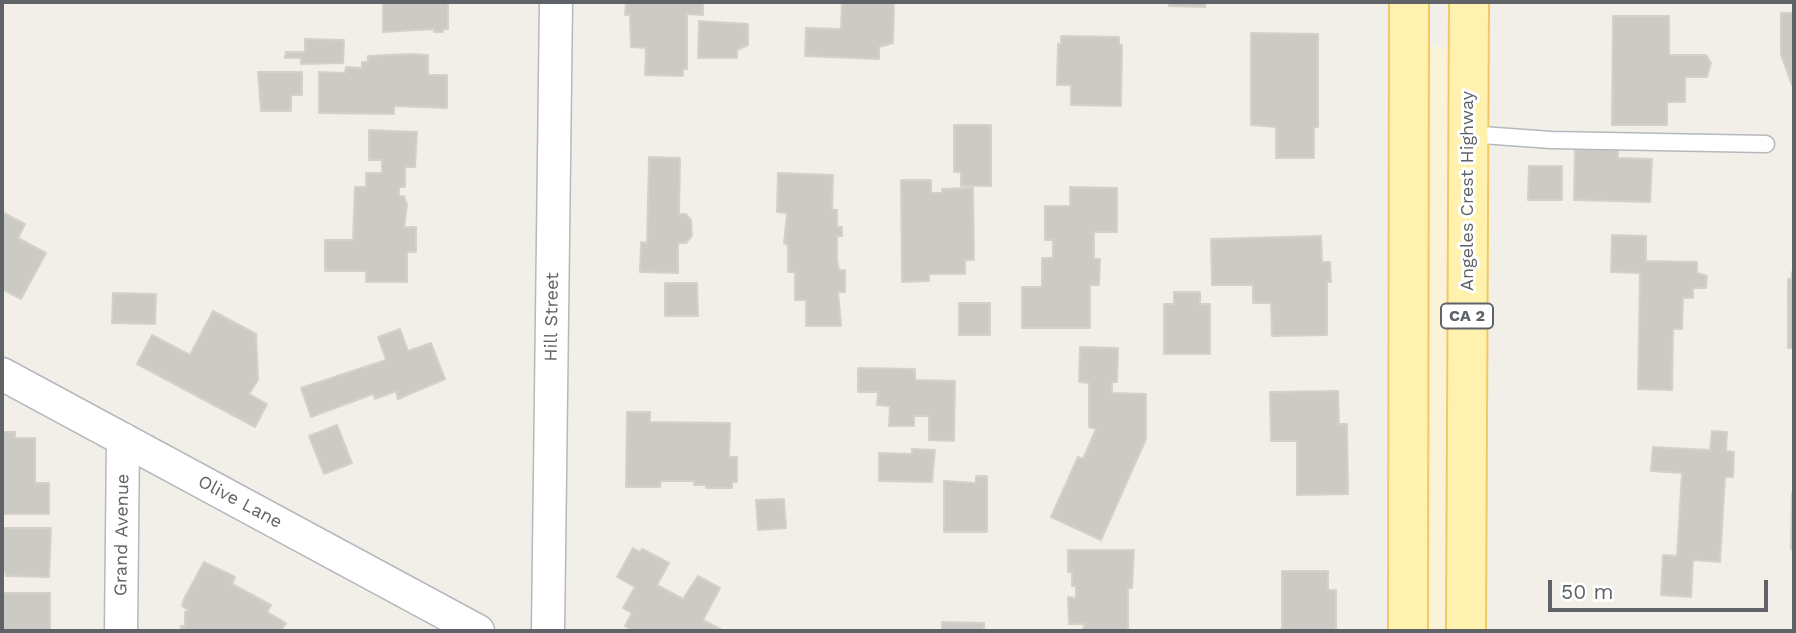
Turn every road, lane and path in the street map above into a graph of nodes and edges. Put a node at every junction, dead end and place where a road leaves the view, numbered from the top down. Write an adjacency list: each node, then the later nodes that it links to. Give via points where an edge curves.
1 (556, 2): 10 (street, Hill Street)
2 (1409, 2): 11 (main road)
3 (1469, 2): 4 (main road, Angeles Crest Highway / CA 2)
4 (1468, 134): 5 (lane); 12 (main road, Angeles Crest Highway / CA 2)
5 (1766, 144)
6 (2, 374): 7 (street, Olive Lane)
7 (123, 439): 8 (street, Grand Avenue); 9 (street, Olive Lane)
8 (121, 631)
9 (478, 631)
10 (548, 631)
11 (1408, 631)
12 (1466, 631)

